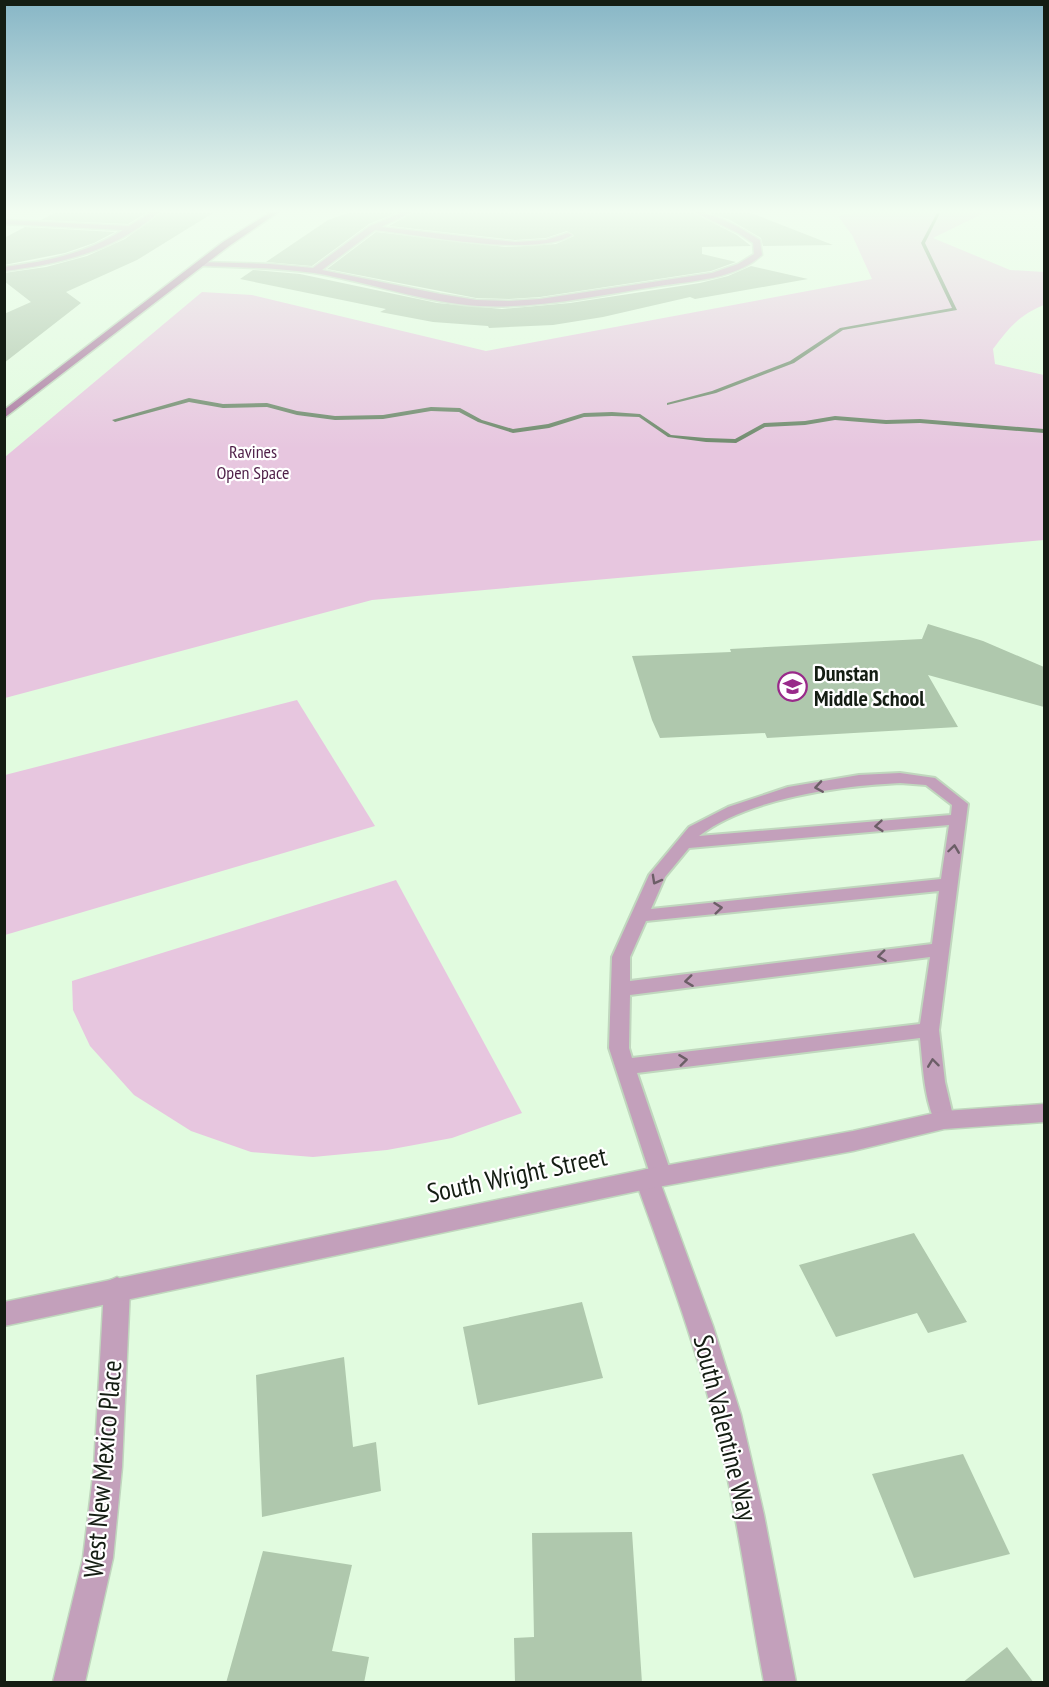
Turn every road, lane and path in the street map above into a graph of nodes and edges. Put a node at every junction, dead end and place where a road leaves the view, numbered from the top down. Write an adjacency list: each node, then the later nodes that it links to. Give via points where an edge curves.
1 (165, 292): 4 (main road)
2 (415, 292): 3 (street, via 476,303 509,304)
3 (606, 292)
4 (6, 413)
5 (958, 819): 6 (lane, one-way to 6); 6 (lane, one-way to 6, via 960,804 930,781 859,780 788,792 734,811 695,831); 7 (lane, one-way to 5)
6 (685, 843): 8 (lane, one-way to 8, via 657,875)
7 (949, 884): 8 (lane, one-way to 7); 9 (lane)
8 (639, 916): 10 (lane, via 621,957)
9 (940, 949): 10 (lane, one-way to 10); 11 (lane)
10 (620, 989): 12 (lane, via 618,1048)
11 (929, 1030): 12 (lane, one-way to 11); 14 (lane, one-way to 11)
12 (625, 1067): 15 (lane)
13 (1044, 1113): 14 (street, South Wright Street)
14 (944, 1120): 15 (street, South Wright Street)
15 (654, 1178): 16 (street, South Wright Street); 19 (street, South Valentine Way, via 727,1416)
16 (117, 1289): 17 (street, South Wright Street); 18 (street, West New Mexico Place, via 108,1467 98,1558)
17 (4, 1314)
18 (69, 1683)
19 (780, 1683)

